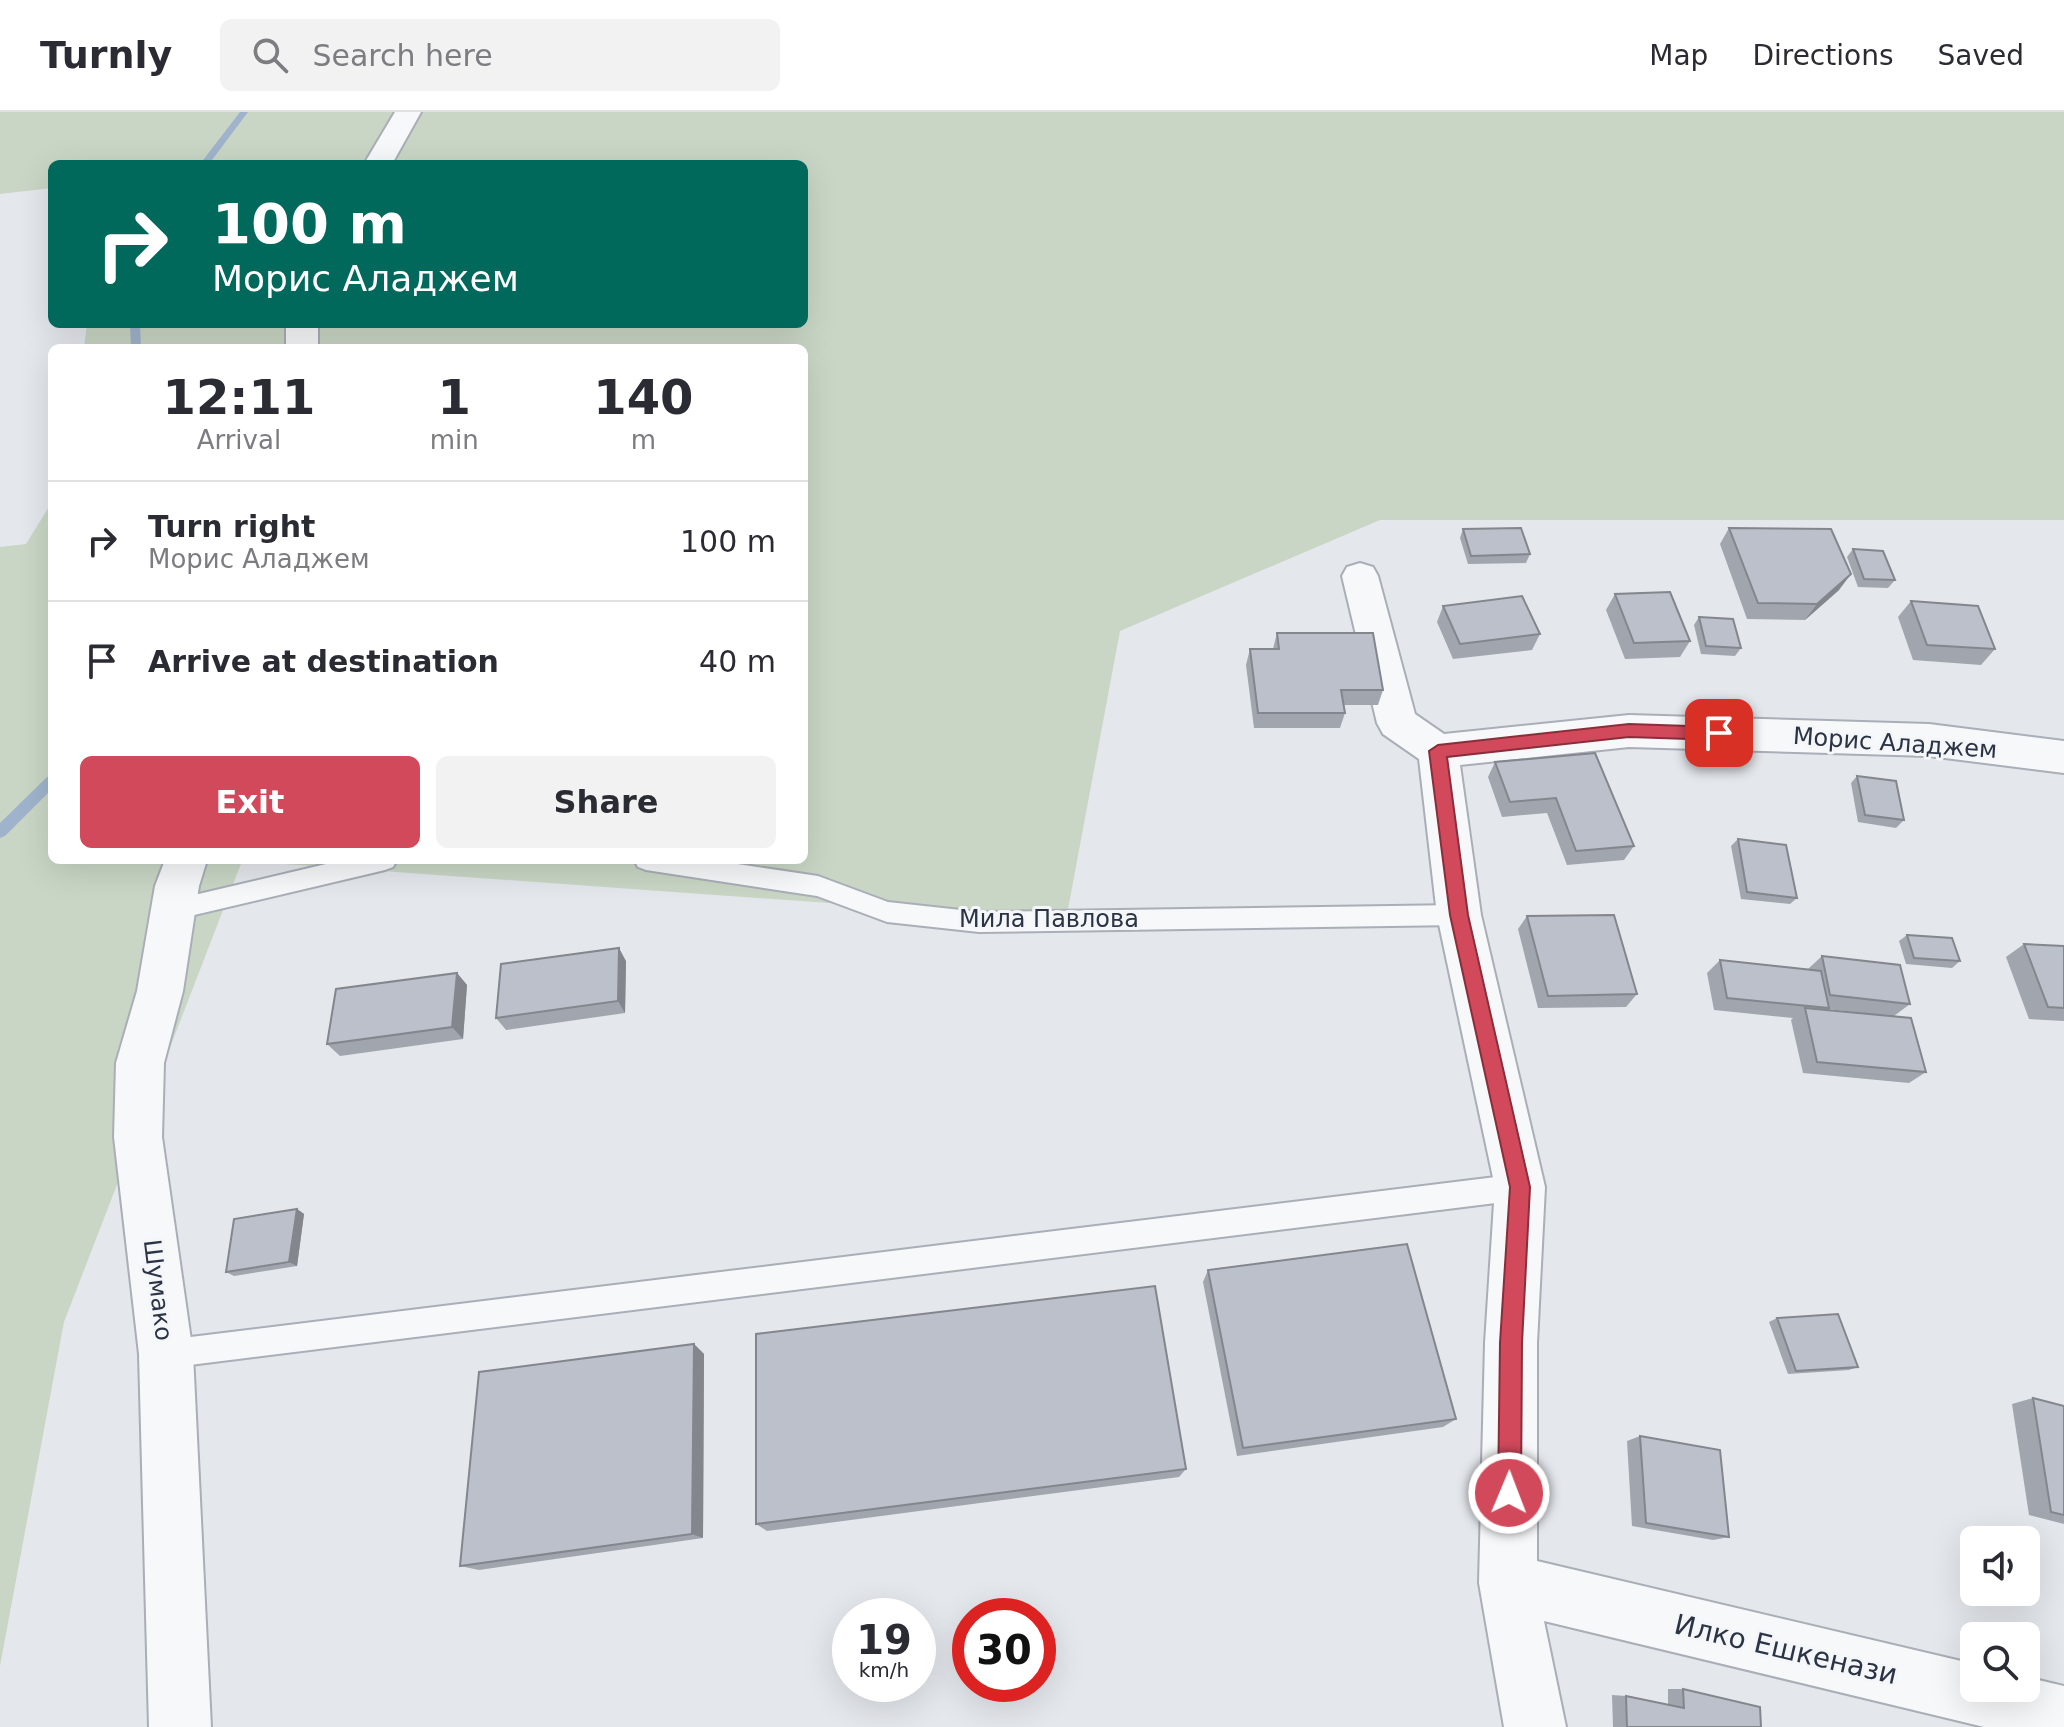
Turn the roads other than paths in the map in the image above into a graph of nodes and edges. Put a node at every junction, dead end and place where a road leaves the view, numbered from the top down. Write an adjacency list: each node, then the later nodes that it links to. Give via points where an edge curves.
1 (408, 112): 2 (street)
2 (380, 160)
3 (1360, 576): 4 (street, via 1397,723)
4 (1438, 751): 5 (street, Морис Аладжем, via 1629,731 1929,740); 10 (street)
5 (2064, 757)
6 (185, 864): 9 (street, Шумако)
7 (368, 864): 9 (lane)
8 (672, 864): 10 (lane, Мила Павлова, via 818,886 887,912 979,922)
9 (173, 910): 12 (street, Шумако, via 160,991 140,1063 138,1108)
10 (1459, 915): 11 (street)
11 (1520, 1187): 12 (lane); 13 (street, via 1511,1343)
12 (166, 1354): 15 (street, Шумако)
13 (1508, 1583): 14 (street, Илко Ешкенази); 16 (street)
14 (2064, 1716)
15 (180, 1727)
16 (1535, 1727)

